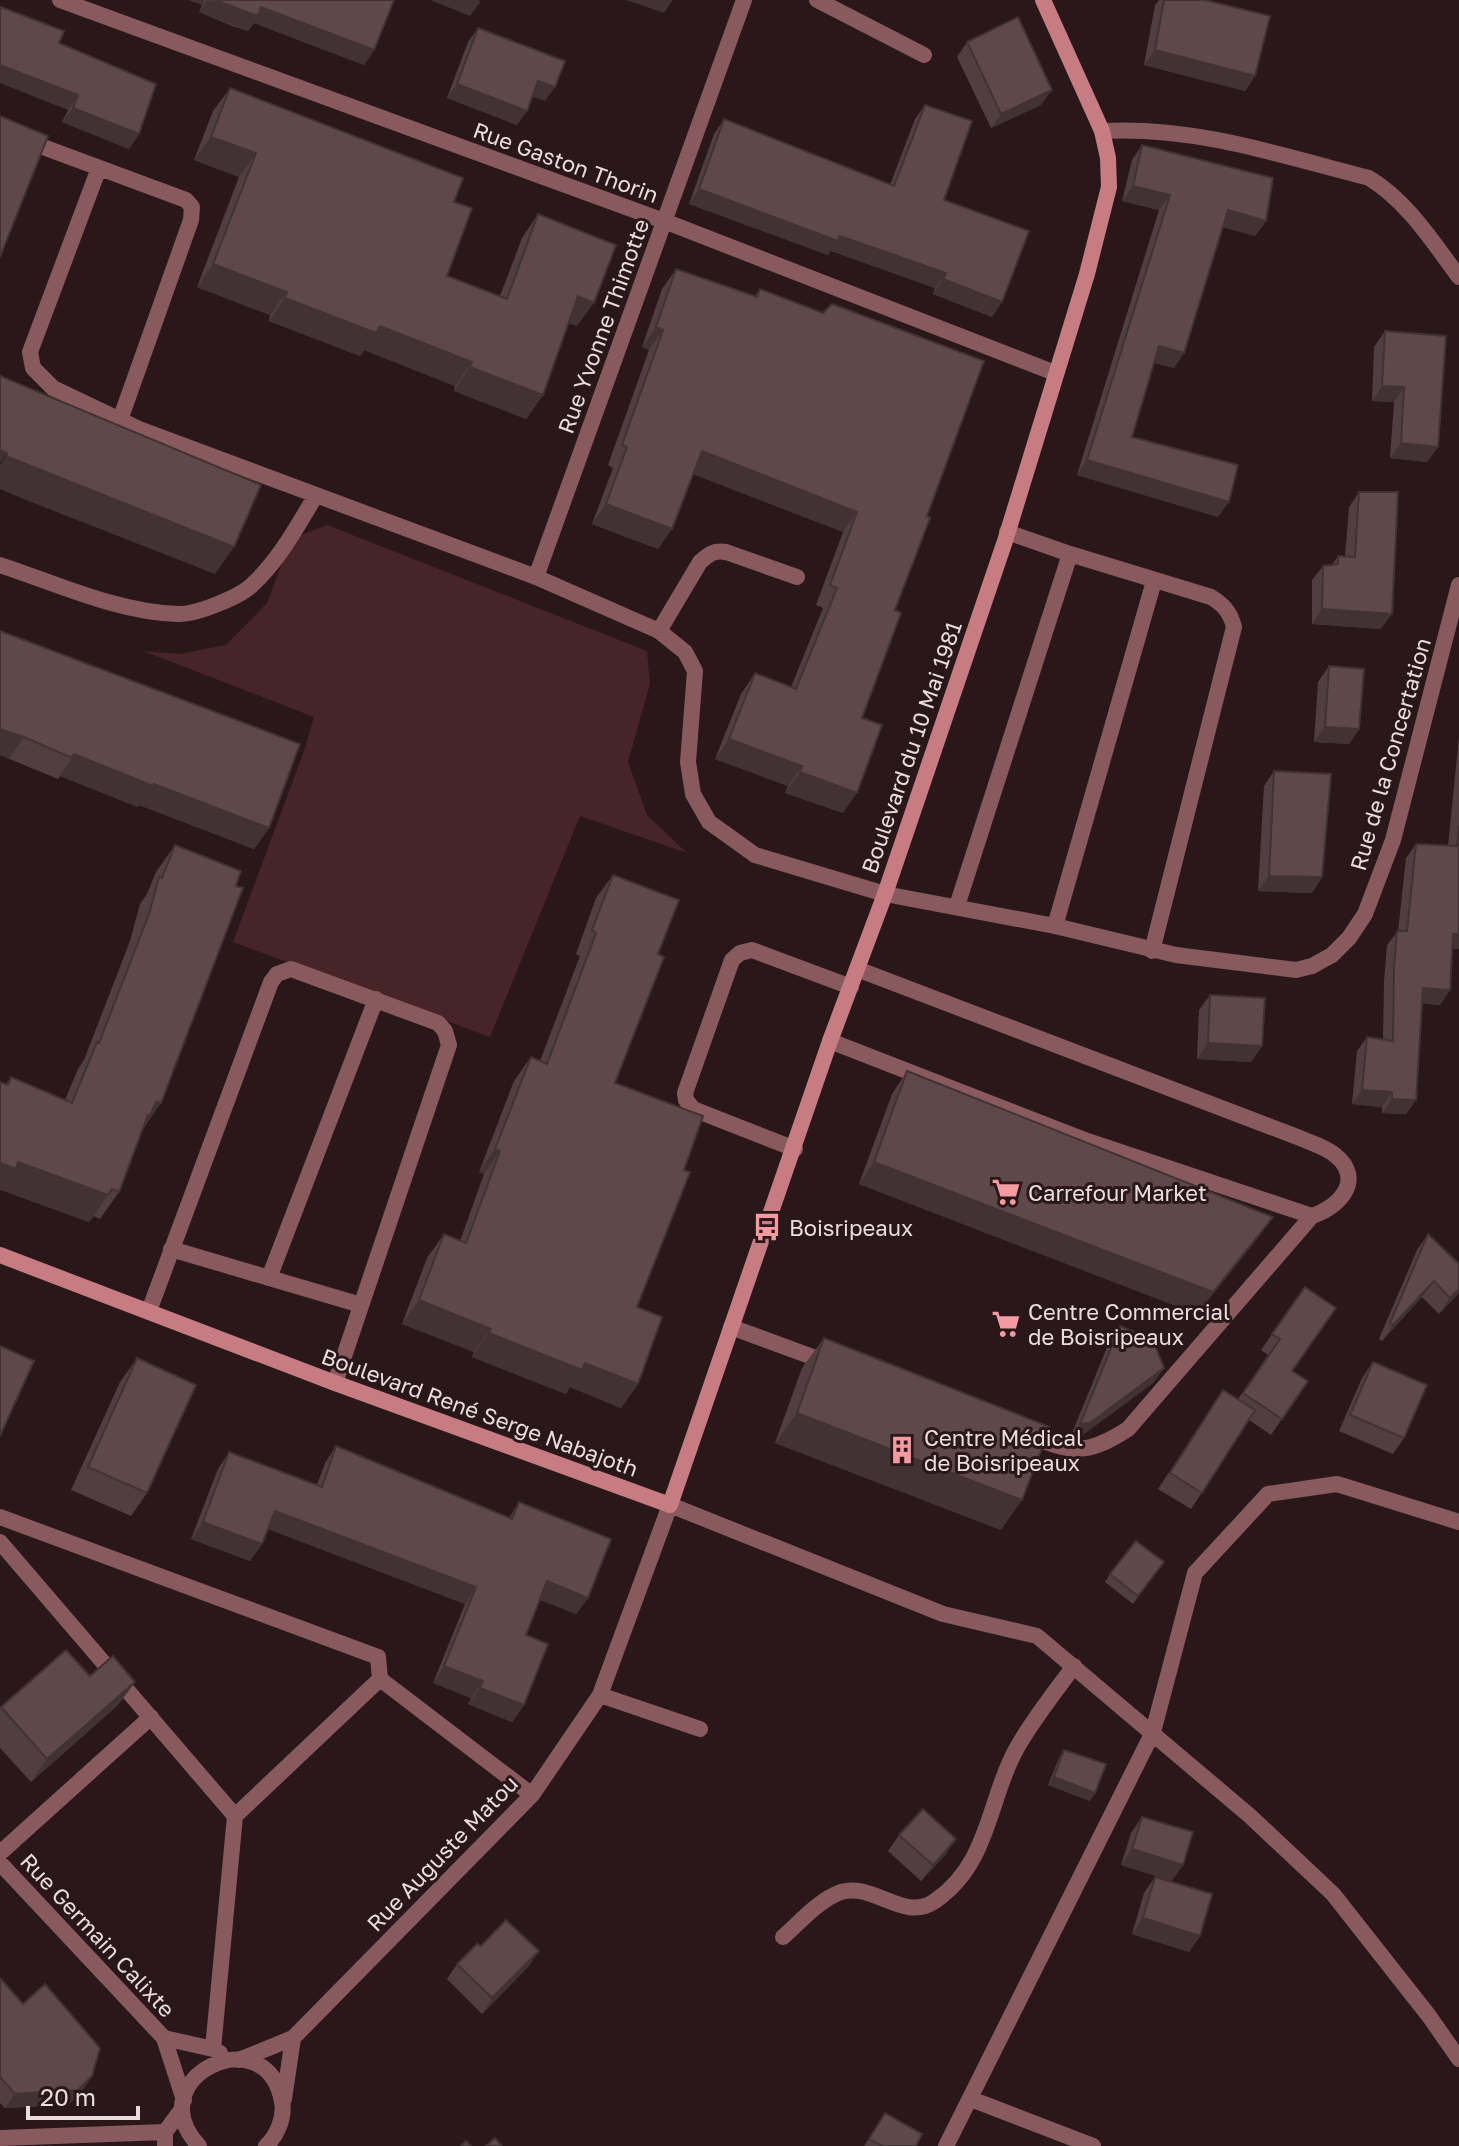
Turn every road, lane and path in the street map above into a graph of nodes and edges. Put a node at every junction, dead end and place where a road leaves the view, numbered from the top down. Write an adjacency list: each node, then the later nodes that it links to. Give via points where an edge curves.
1 (60, 0): 9 (street, Rue Gaston Thorin)
2 (744, 0): 9 (street, Rue Yvonne Thimotte)
3 (817, 0): 5 (street)
4 (1043, 0): 7 (street, Boulevard du 10 Mai 1981)
5 (924, 55)
6 (0, 131): 8 (street)
7 (1102, 131): 10 (street, via 1198,135 1369,178 1389,190 1415,218); 11 (street, Boulevard du 10 Mai 1981, via 1109,187)
8 (99, 168): 12 (street, Rue de la Concertation, via 30,352 33,368 53,388); 12 (street, via 186,200 192,207)
9 (664, 221): 11 (street, Rue Gaston Thorin); 17 (street, Rue Yvonne Thimotte)
10 (1459, 277)
11 (1055, 373): 14 (street, Boulevard du 10 Mai 1981)
12 (120, 420): 13 (street, Rue de la Concertation)
13 (316, 495): 16 (street, via 277,558 250,588 181,615 129,607); 17 (street, Rue de la Concertation)
14 (1007, 532): 15 (street); 22 (street, Boulevard du 10 Mai 1981)
15 (1070, 554): 19 (street); 23 (street)
16 (0, 565)
17 (536, 577): 21 (street, Rue de la Concertation)
18 (797, 577): 21 (street, via 717,551 708,554)
19 (1154, 581): 24 (street); 25 (street, via 1211,597 1230,614 1234,627)
20 (1459, 585): 25 (street, Rue de la Concertation, via 1393,840 1365,914 1349,938 1332,955 1296,970)
21 (659, 631): 22 (street, Rue de la Concertation, via 685,652 695,671 688,762 693,794 709,822 755,855)
22 (885, 894): 23 (street, Rue de la Concertation); 26 (street, Boulevard du 10 Mai 1981)
23 (957, 906): 24 (street, Rue de la Concertation)
24 (1055, 926): 25 (street, Rue de la Concertation)
25 (1152, 951)
26 (857, 969): 27 (street, Boulevard du 10 Mai 1981); 31 (street, via 1336,1155 1350,1182 1340,1200)
27 (851, 987): 29 (street, Boulevard du 10 Mai 1981); 30 (street, via 752,950 740,953 732,960 685,1093 693,1109)
28 (376, 999): 32 (street, via 291,969 277,974); 34 (street); 35 (street, via 438,1023 449,1045)
29 (830, 1041): 30 (street, Boulevard du 10 Mai 1981); 31 (street, via 1082,1139)
30 (795, 1149): 37 (street, Boulevard du 10 Mai 1981)
31 (1312, 1216): 40 (street, via 1128,1429 1106,1443 1066,1449)
32 (171, 1249): 34 (street); 36 (street)
33 (0, 1255): 36 (street, Boulevard René Serge Nabajoth)
34 (269, 1278): 35 (street)
35 (361, 1305): 39 (street)
36 (149, 1311): 39 (street, Boulevard René Serge Nabajoth)
37 (731, 1327): 38 (street); 41 (street, Boulevard du 10 Mai 1981)
38 (848, 1370)
39 (335, 1383): 41 (street, Boulevard René Serge Nabajoth)
40 (1008, 1428)
41 (670, 1505): 45 (street, Boulevard René Serge Nabajoth, via 943,1614 1037,1636); 47 (street, Rue Auguste Matou)
42 (0, 1517): 46 (street, via 378,1657)
43 (1459, 1522): 50 (street, via 1337,1484 1268,1494 1195,1573)
44 (0, 1542): 48 (street)
45 (1074, 1666): 50 (street, Boulevard René Serge Nabajoth); 55 (street, via 1016,1748 966,1873 933,1903 907,1909 875,1895 845,1891 826,1899)
46 (380, 1679): 51 (street); 52 (street)
47 (600, 1695): 49 (street); 51 (street, Rue Auguste Matou)
48 (151, 1717): 52 (street); 53 (street)
49 (700, 1729)
50 (1153, 1732): 60 (street, Boulevard René Serge Nabajoth, via 1333,1894); 61 (street)
51 (532, 1795): 57 (street, Rue Auguste Matou)
52 (235, 1816): 58 (street)
53 (0, 1853)
54 (0, 1863): 56 (street, Rue Germain Calixte)
55 (783, 1937)
56 (164, 2038): 58 (street, Rue Germain Calixte); 62 (street, Rue Germain Calixte)
57 (293, 2038): 59 (street, Rue Auguste Matou); 63 (street)
58 (213, 2049): 59 (street, Rue Germain Calixte)
59 (233, 2059): 62 (street, Rue Auguste Matou, via 210,2064 195,2075); 63 (street, Rue Germain Calixte, via 265,2070)
60 (1459, 2059)
61 (971, 2099): 68 (street); 69 (street)
62 (183, 2104): 65 (street); 66 (street, Rue Germain Calixte, via 186,2129)
63 (283, 2104): 67 (street, via 280,2125)
64 (0, 2138): 65 (street)
65 (165, 2139)
66 (199, 2146)
67 (266, 2146)
68 (946, 2146)
69 (1093, 2146)

